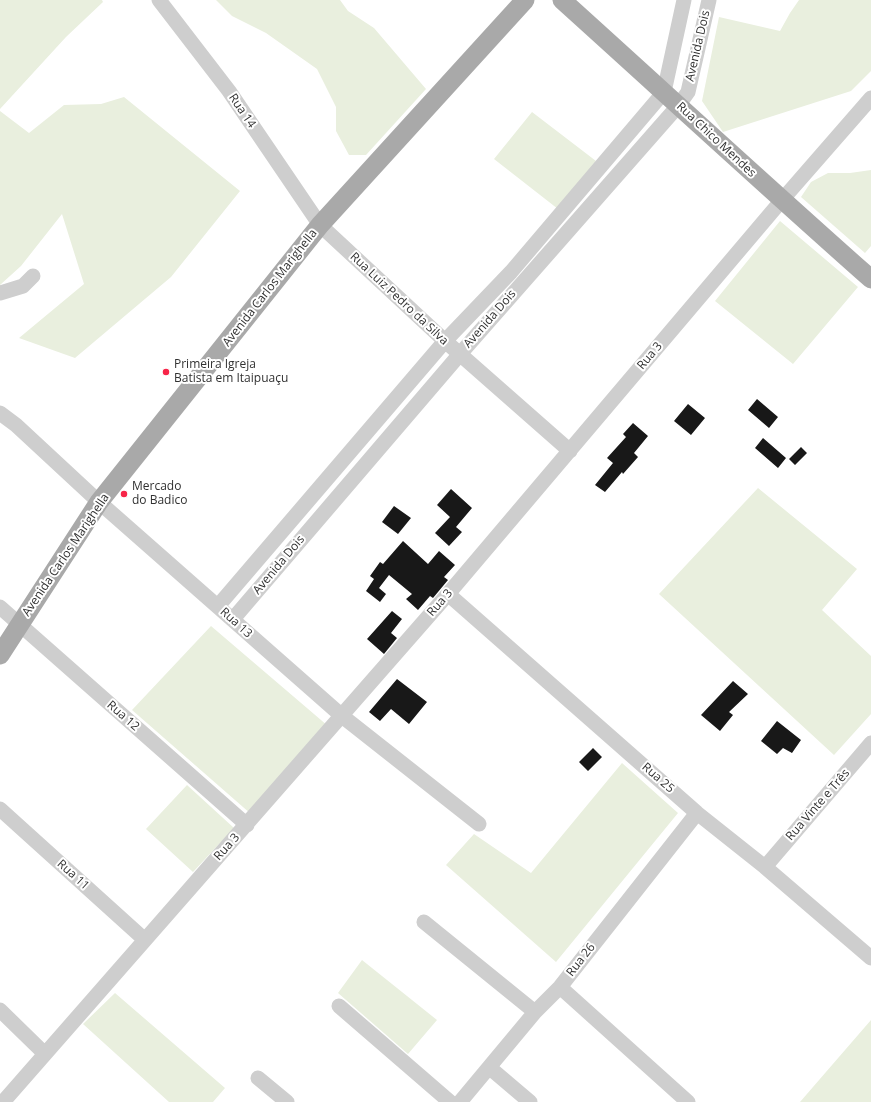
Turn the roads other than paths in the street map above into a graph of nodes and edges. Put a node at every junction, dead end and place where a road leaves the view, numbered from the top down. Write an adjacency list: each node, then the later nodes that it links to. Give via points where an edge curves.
1 (159, 0): 10 (street, Rua 14, via 229,91)
2 (525, 0): 10 (main road, Avenida Carlos Marighella)
3 (562, 0): 6 (main road, Rua Chico Mendes)
4 (684, 0): 6 (street, Avenida Dois)
5 (709, 0): 8 (street, Avenida Dois, via 688,92)
6 (664, 92): 8 (main road, Rua Chico Mendes); 14 (street, Avenida Dois, via 511,272)
7 (871, 98): 9 (street, Rua 3)
8 (678, 106): 9 (main road, Rua Chico Mendes); 15 (street, Avenida Dois)
9 (782, 200): 12 (main road, Rua Chico Mendes); 17 (street, Rua 3)
10 (320, 226): 14 (street, Rua Luiz Pedro da Silva); 18 (main road, Avenida Carlos Marighella)
11 (33, 276): 13 (street, via 24,286)
12 (871, 279)
13 (0, 293)
14 (445, 341): 15 (street, Rua Luiz Pedro da Silva); 20 (street, Avenida Dois)
15 (460, 354): 17 (street, Rua Luiz Pedro da Silva); 22 (street, Avenida Dois)
16 (0, 413): 18 (street, Rua 13)
17 (570, 451): 19 (street, Rua 3)
18 (99, 502): 20 (street, Rua 13); 23 (main road, Avenida Carlos Marighella)
19 (448, 594): 25 (street, Rua 3); 28 (street, Rua 25)
20 (218, 606): 22 (street, Rua 13)
21 (0, 607): 23 (street, Rua 12)
22 (233, 619): 25 (street, Rua 13)
23 (20, 625): 24 (main road, Avenida Carlos Marighella); 30 (street, Rua 12)
24 (0, 655)
25 (342, 716): 29 (street, Rua 13); 30 (street, Rua 3)
26 (871, 743): 31 (street, Rua Vinte e Três)
27 (0, 809): 33 (street, Rua 11)
28 (697, 813): 31 (street, Rua 25); 35 (street, Rua 26)
29 (479, 824)
30 (247, 825): 33 (street, Rua 3)
31 (765, 867): 34 (street, Rua 25)
32 (424, 922): 38 (street)
33 (145, 940): 39 (street, Rua 3)
34 (871, 958)
35 (560, 986): 38 (street, Rua 26); 47 (street)
36 (339, 1006): 44 (street)
37 (0, 1010): 39 (street)
38 (535, 1012): 40 (street, Rua 26)
39 (45, 1054): 42 (street, Rua 3)
40 (490, 1068): 45 (street, Rua 26); 46 (street)
41 (258, 1078): 43 (street)
42 (3, 1102)
43 (287, 1102)
44 (450, 1102)
45 (460, 1102)
46 (530, 1102)
47 (688, 1102)

